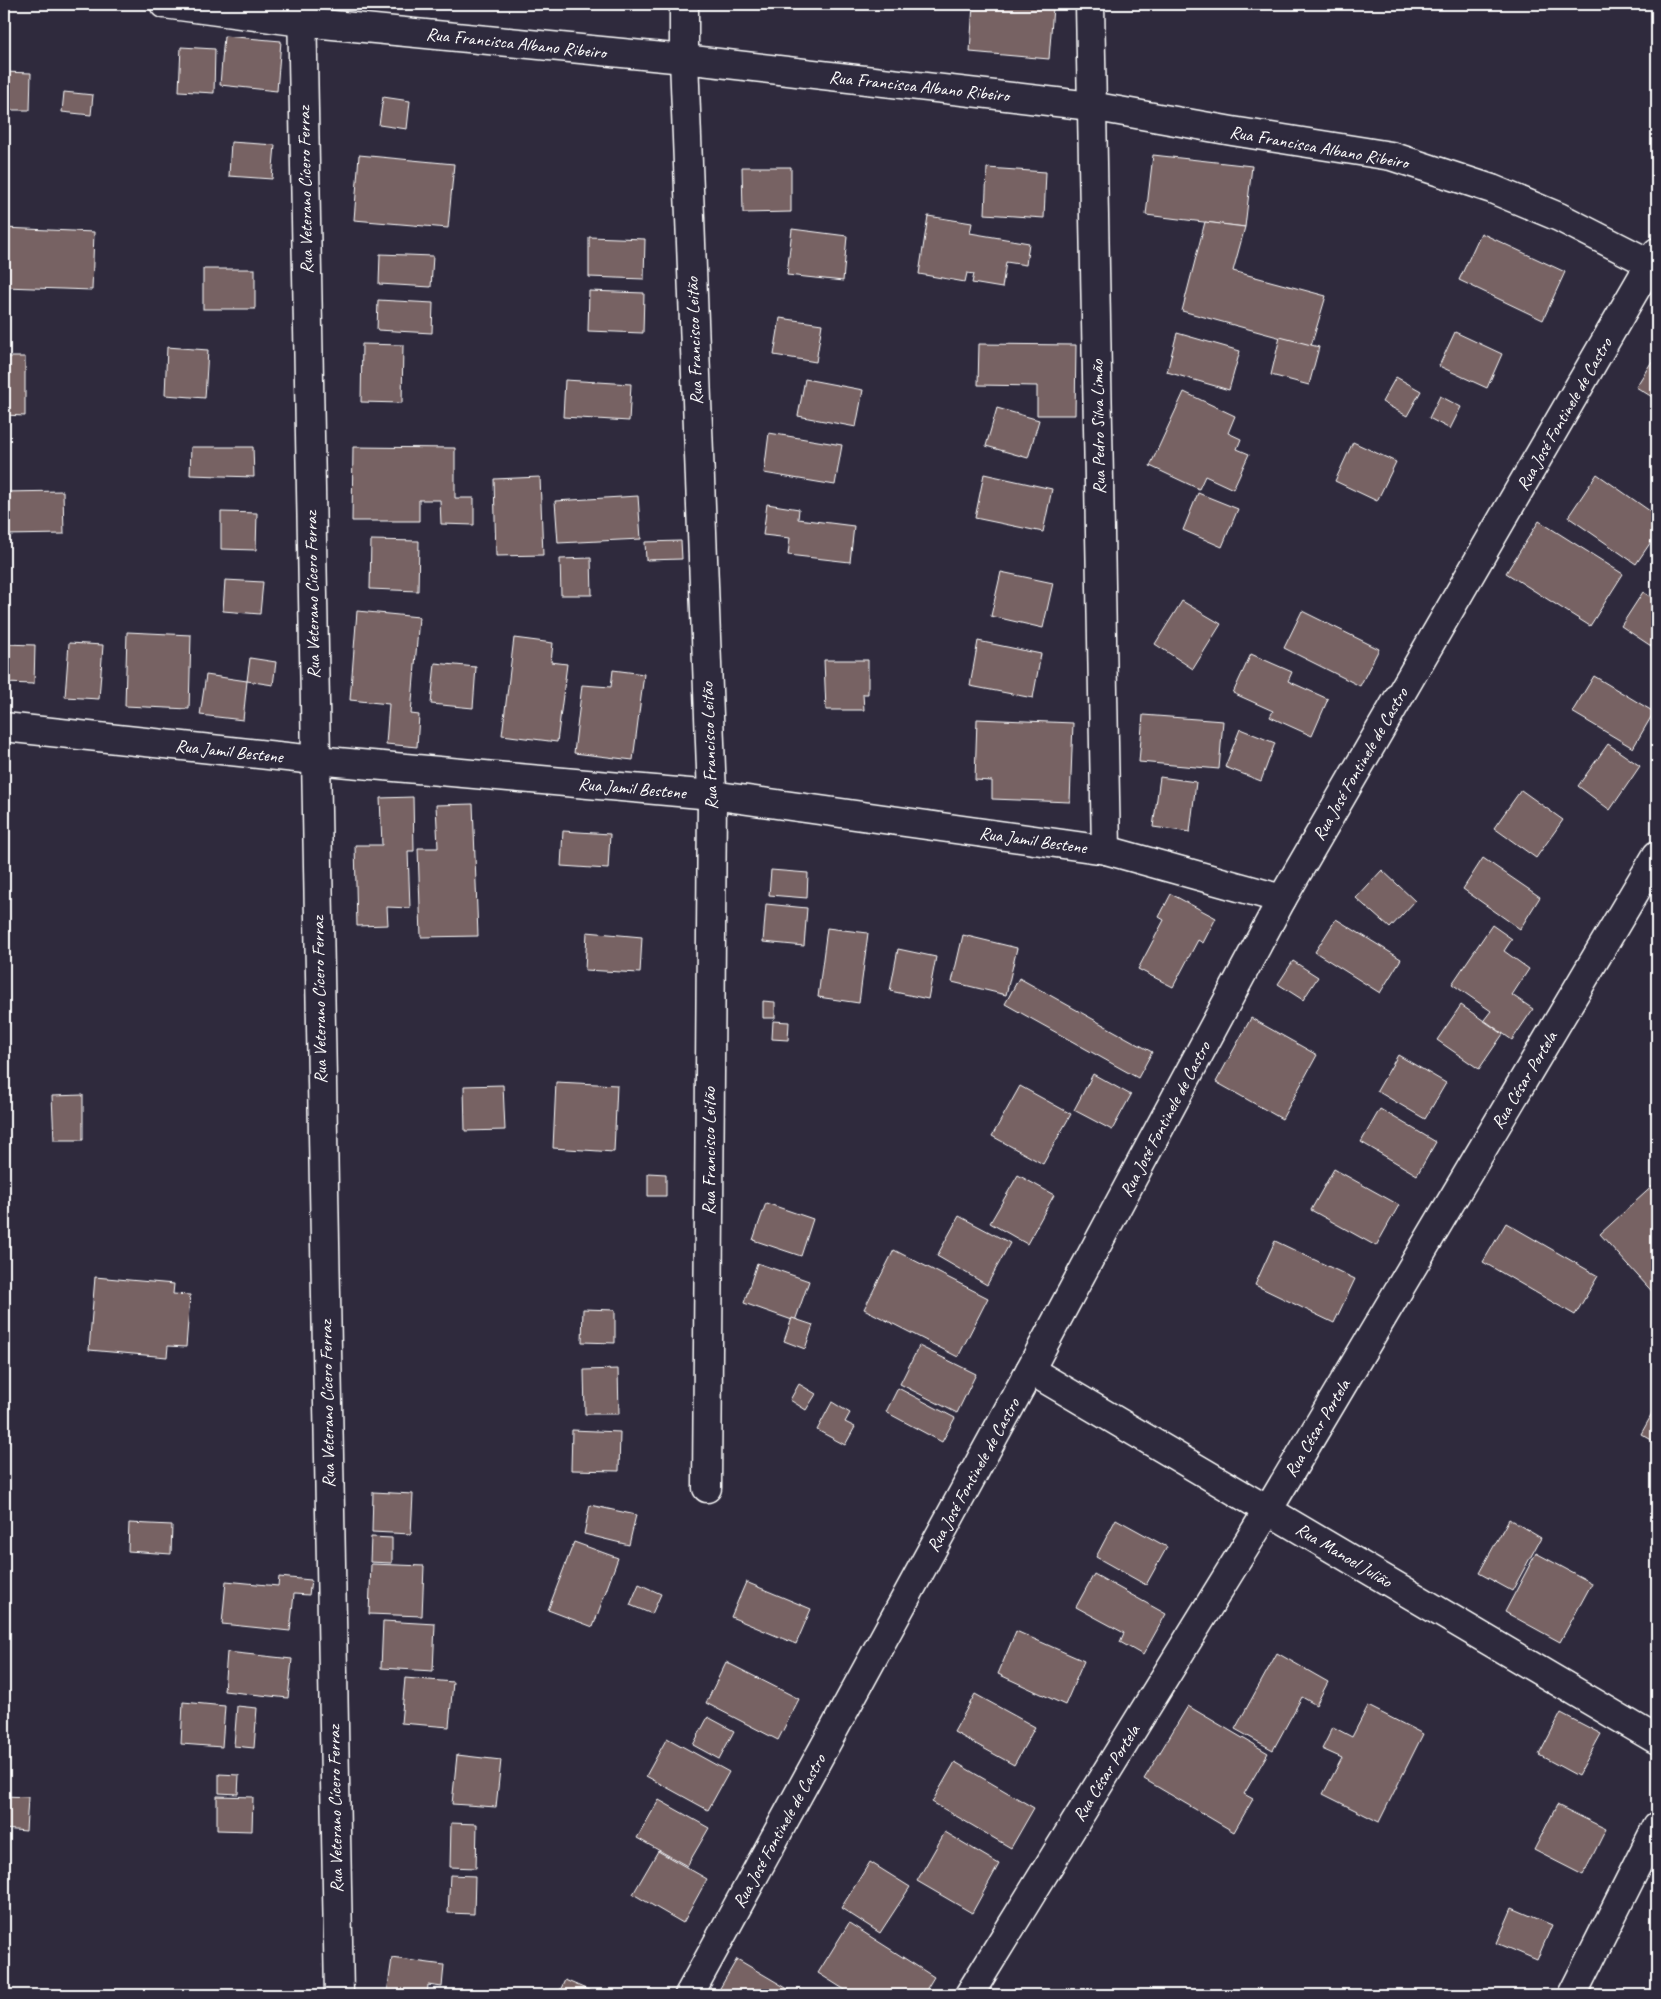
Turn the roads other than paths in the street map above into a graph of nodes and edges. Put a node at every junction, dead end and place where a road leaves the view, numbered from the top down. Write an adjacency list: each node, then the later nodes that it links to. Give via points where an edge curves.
1 (164, 4): 4 (street, Rua Francisca Albano Ribeiro)
2 (684, 4): 5 (street, Rua Francisco Leitão)
3 (1090, 4): 6 (street, Rua Pedro Silva Limão)
4 (302, 13): 5 (street, Rua Francisca Albano Ribeiro); 9 (street, Rua Veterano Cícero Ferraz)
5 (684, 59): 6 (street, Rua Francisca Albano Ribeiro); 10 (street, Rua Francisco Leitão)
6 (1092, 106): 7 (street, Rua Francisca Albano Ribeiro, via 1391,156 1492,189); 11 (street, Rua Pedro Silva Limão)
7 (1655, 261): 13 (street, Rua José Fontinele de Castro)
8 (4, 727): 9 (street, Rua Jamil Bestene)
9 (315, 760): 10 (street, Rua Jamil Bestene); 19 (street, Rua Veterano Cícero Ferraz)
10 (712, 795): 11 (street, Rua Jamil Bestene); 15 (street, Rua Francisco Leitão)
11 (1106, 850): 13 (street, Rua Jamil Bestene)
12 (1657, 855): 16 (street, Rua César Portela)
13 (1282, 899): 14 (street, Rua José Fontinele de Castro)
14 (1030, 1370): 16 (street, Rua Manoel Julião); 20 (street, Rua José Fontinele de Castro)
15 (707, 1488)
16 (1268, 1510): 17 (street, Rua Manoel Julião); 21 (street, Rua César Portela)
17 (1657, 1740)
18 (1657, 1826): 22 (street)
19 (339, 1995)
20 (689, 1995)
21 (969, 1995)
22 (1572, 1995)

